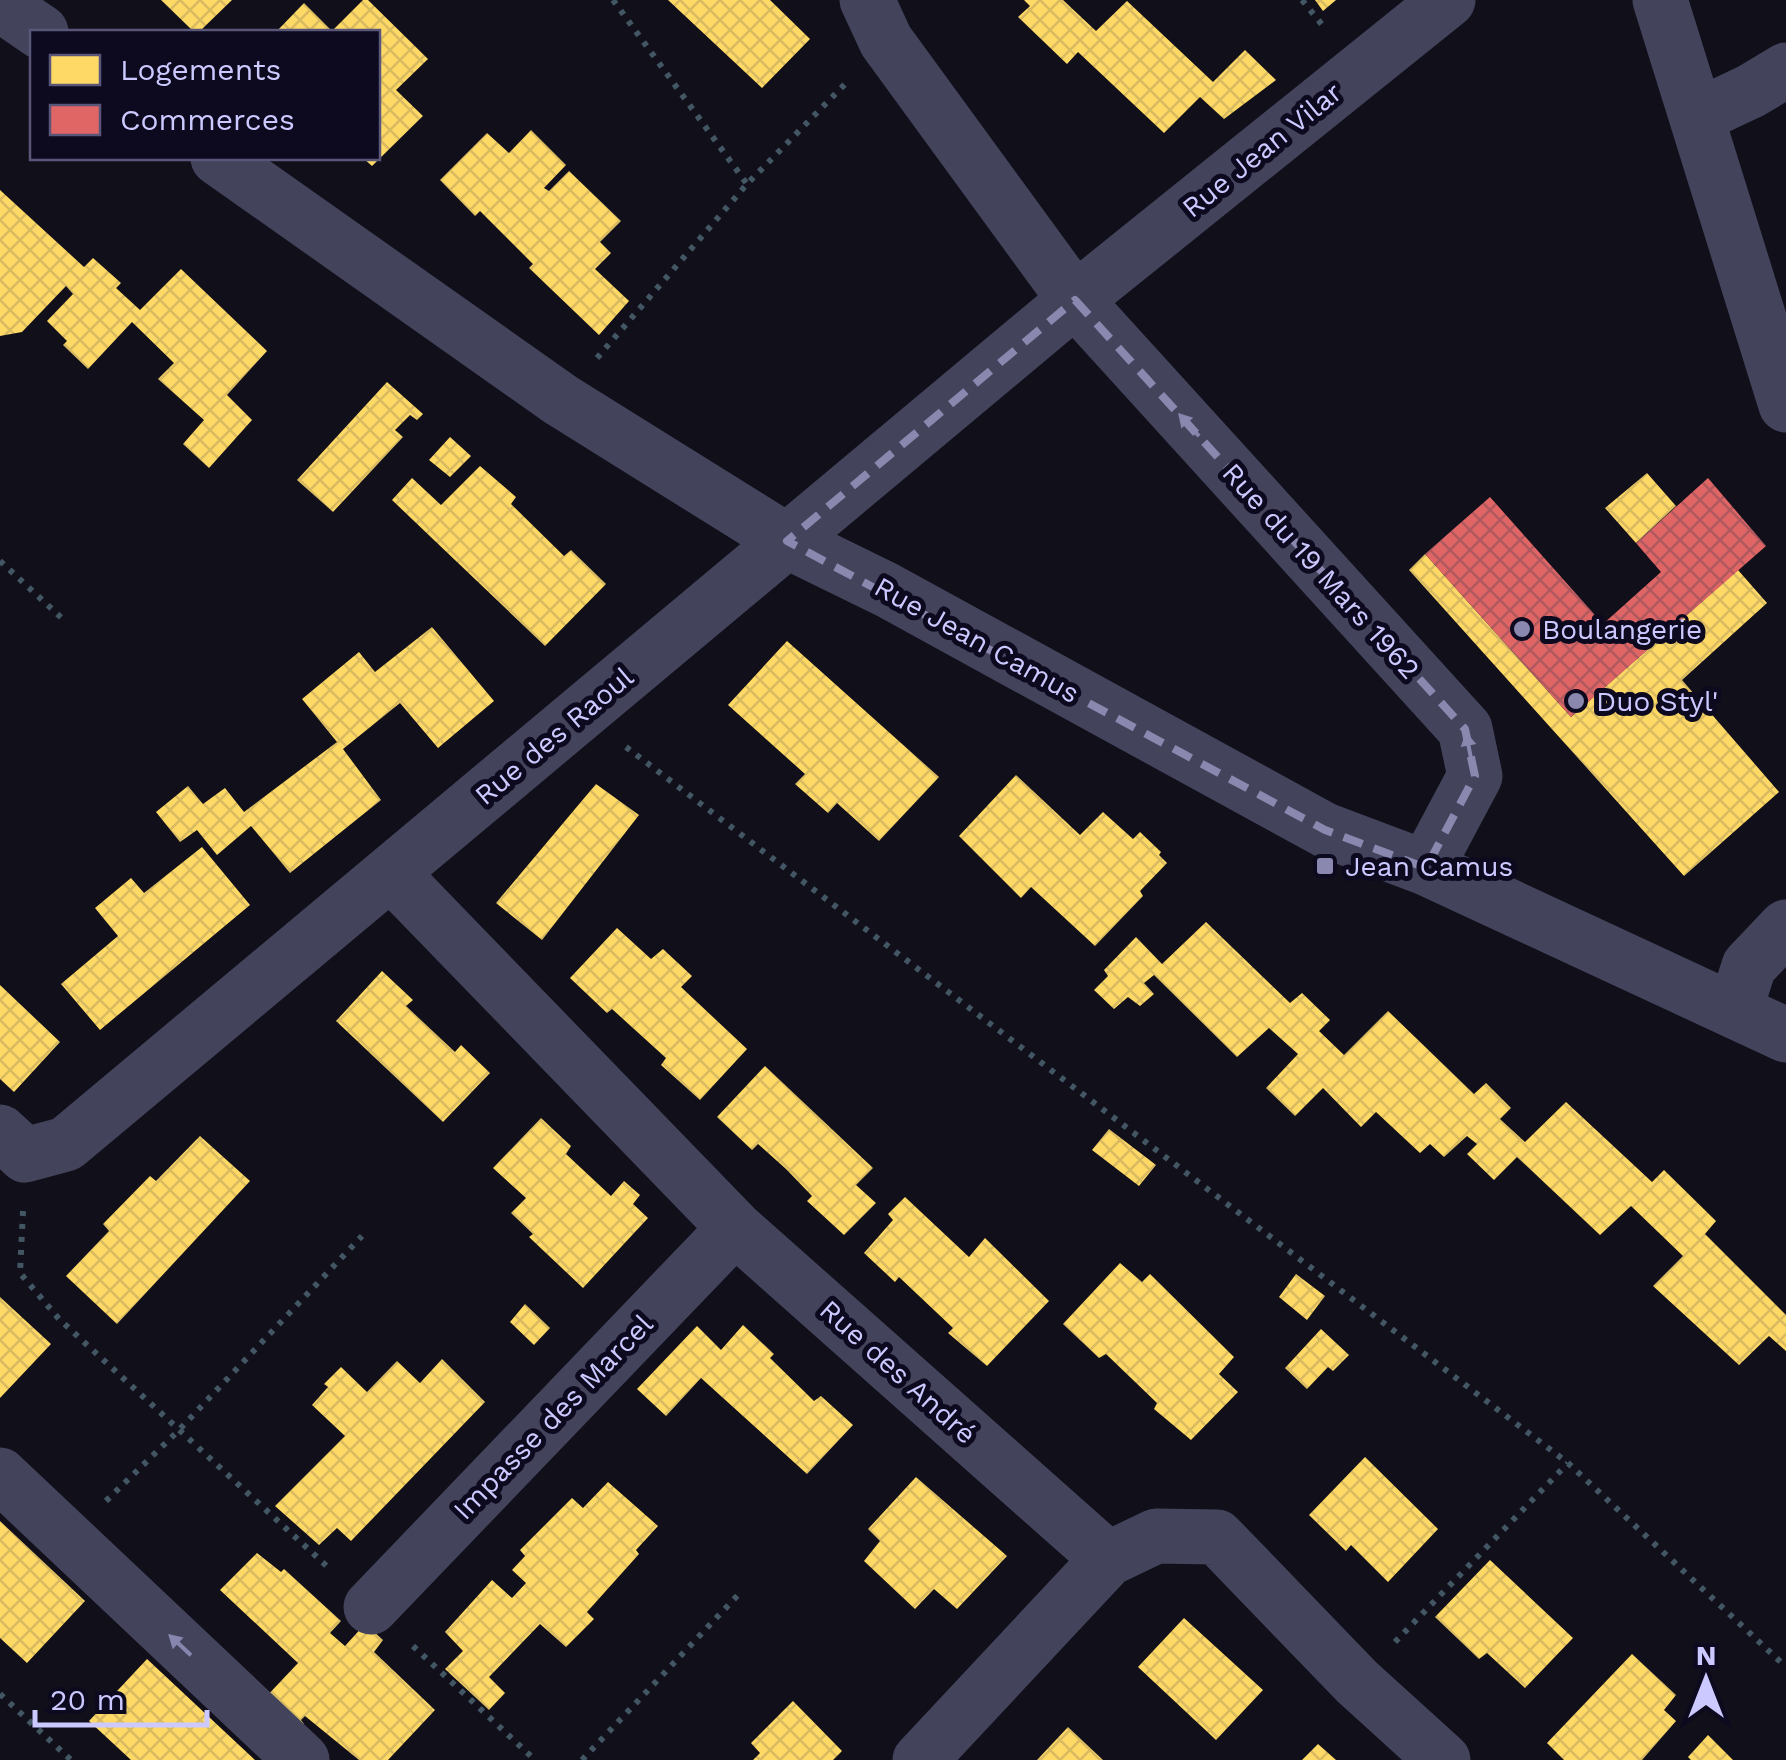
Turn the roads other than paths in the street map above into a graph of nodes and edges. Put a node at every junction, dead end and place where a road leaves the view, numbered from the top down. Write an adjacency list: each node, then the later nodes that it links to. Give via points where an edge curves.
1 (1448, 0): 9 (street, Rue Jean Vilar)
2 (1660, 0): 7 (street)
3 (0, 4): 5 (street)
4 (877, 21): 9 (street, Rue du 19 Mars 1962)
5 (38, 30)
6 (1786, 70): 7 (street)
7 (1698, 116): 10 (street)
8 (221, 160): 11 (street, Rue Jean Camus, via 561,400)
9 (1075, 300): 11 (street, Rue des Raoul); 12 (street, Rue du 19 Mars 1962, one-way to 9, via 1475,776 1466,729)
10 (1786, 404)
11 (787, 541): 12 (street, Rue Jean Camus, via 1324,830); 13 (street, Rue des Raoul)
12 (1426, 868): 15 (street, Rue Jean Camus)
13 (391, 873): 17 (street, Rue des Raoul, via 66,1144); 18 (street, Rue des André)
14 (1786, 927): 15 (street, via 1748,966)
15 (1735, 1010): 16 (street, Rue Jean Camus)
16 (1786, 1035)
17 (12, 1143)
18 (735, 1228): 20 (street, Rue des André); 21 (street, Impasse des Marcel)
19 (0, 1475): 22 (street, one-way to 19)
20 (1108, 1558): 23 (street); 24 (street, via 1156,1536 1218,1538)
21 (371, 1607)
22 (302, 1760)
23 (920, 1760)
24 (1443, 1760)

